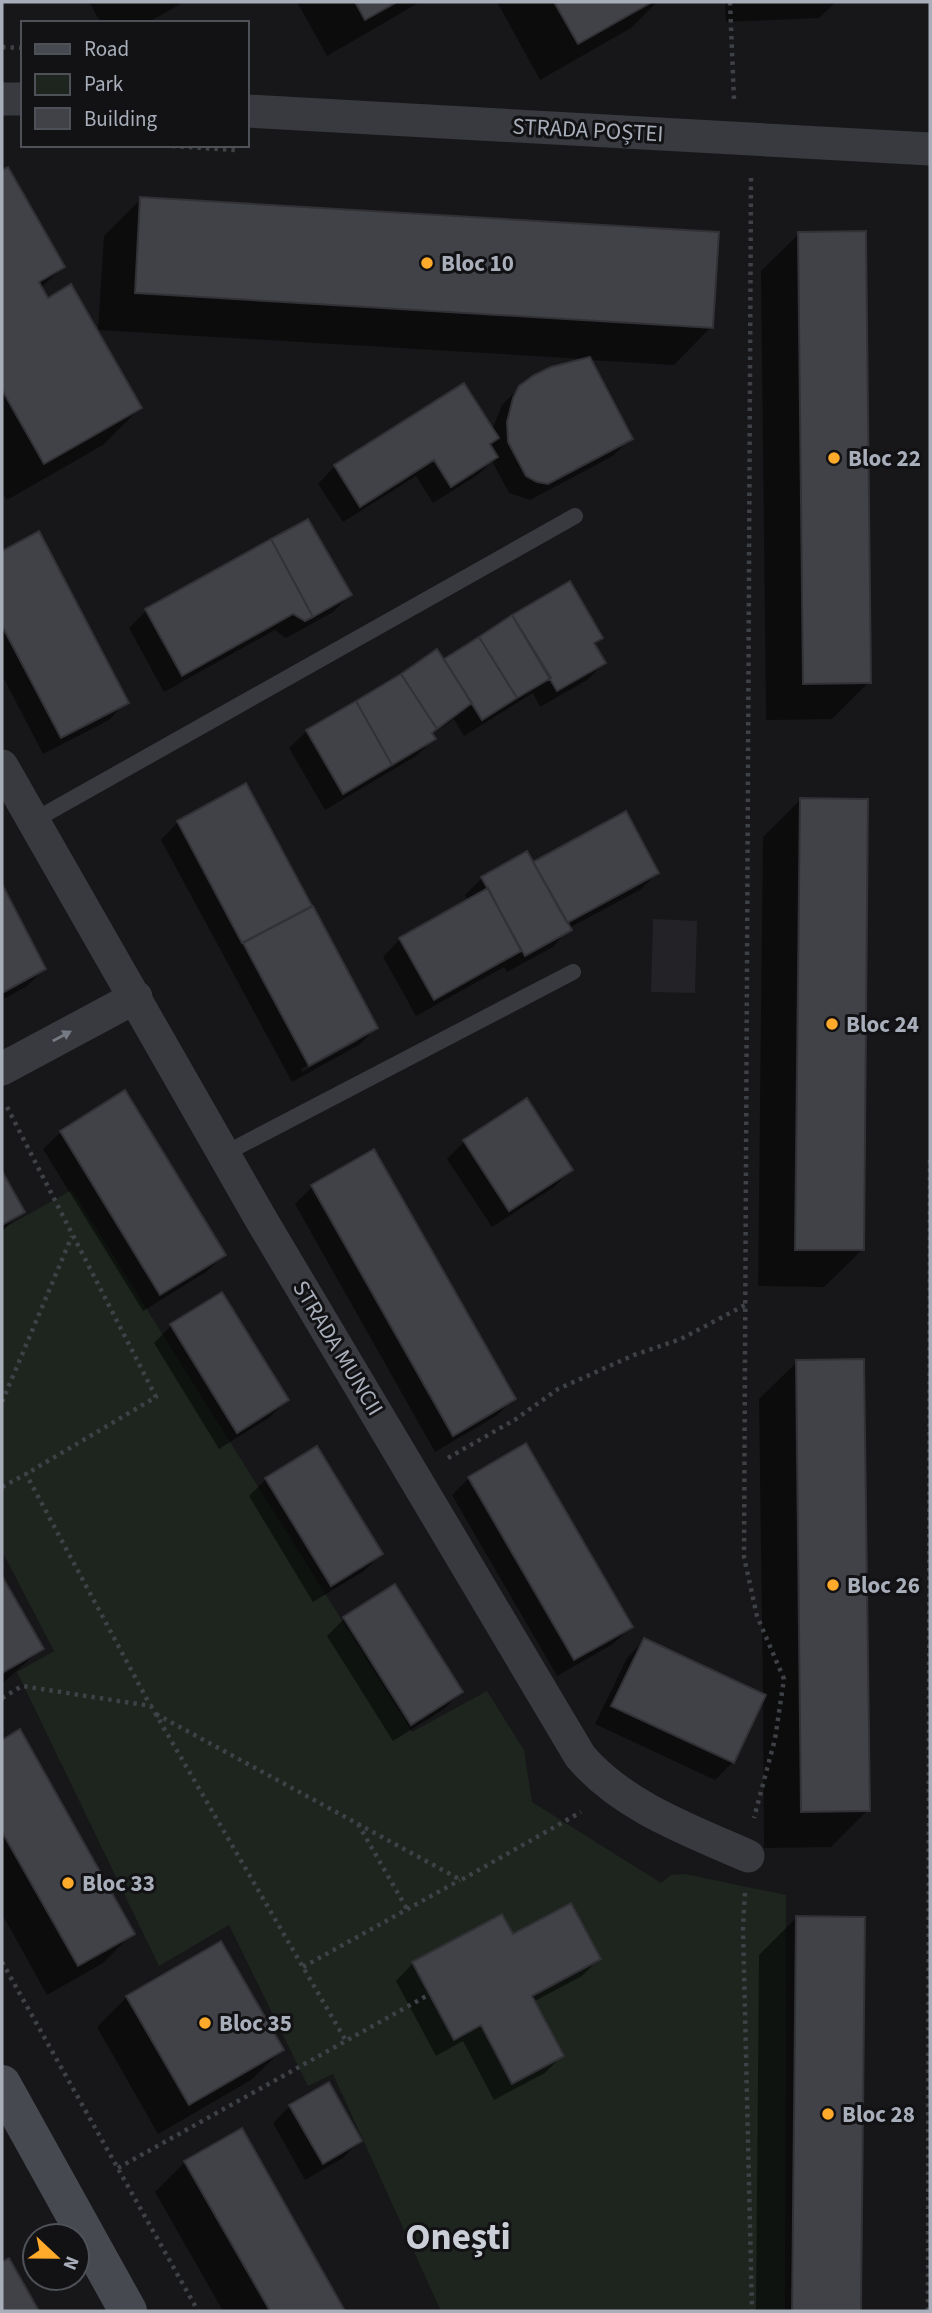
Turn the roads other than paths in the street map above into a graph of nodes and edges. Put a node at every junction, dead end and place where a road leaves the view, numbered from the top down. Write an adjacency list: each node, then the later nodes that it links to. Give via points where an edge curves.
1 (2, 99): 2 (street)
2 (21, 100)
3 (248, 111): 4 (street, STRADA POȘTEI)
4 (930, 149)
5 (575, 516): 7 (lane)
6 (2, 766): 7 (street, STRADA MUNCII)
7 (33, 821): 9 (street, STRADA MUNCII)
8 (573, 972): 11 (lane)
9 (136, 997): 10 (street, one-way to 9); 11 (street, STRADA MUNCII)
10 (2, 1069)
11 (224, 1154): 12 (street, STRADA MUNCII, via 580,1756 618,1790 685,1828)
12 (748, 1856)
13 (2, 2084): 14 (street)
14 (128, 2311)

